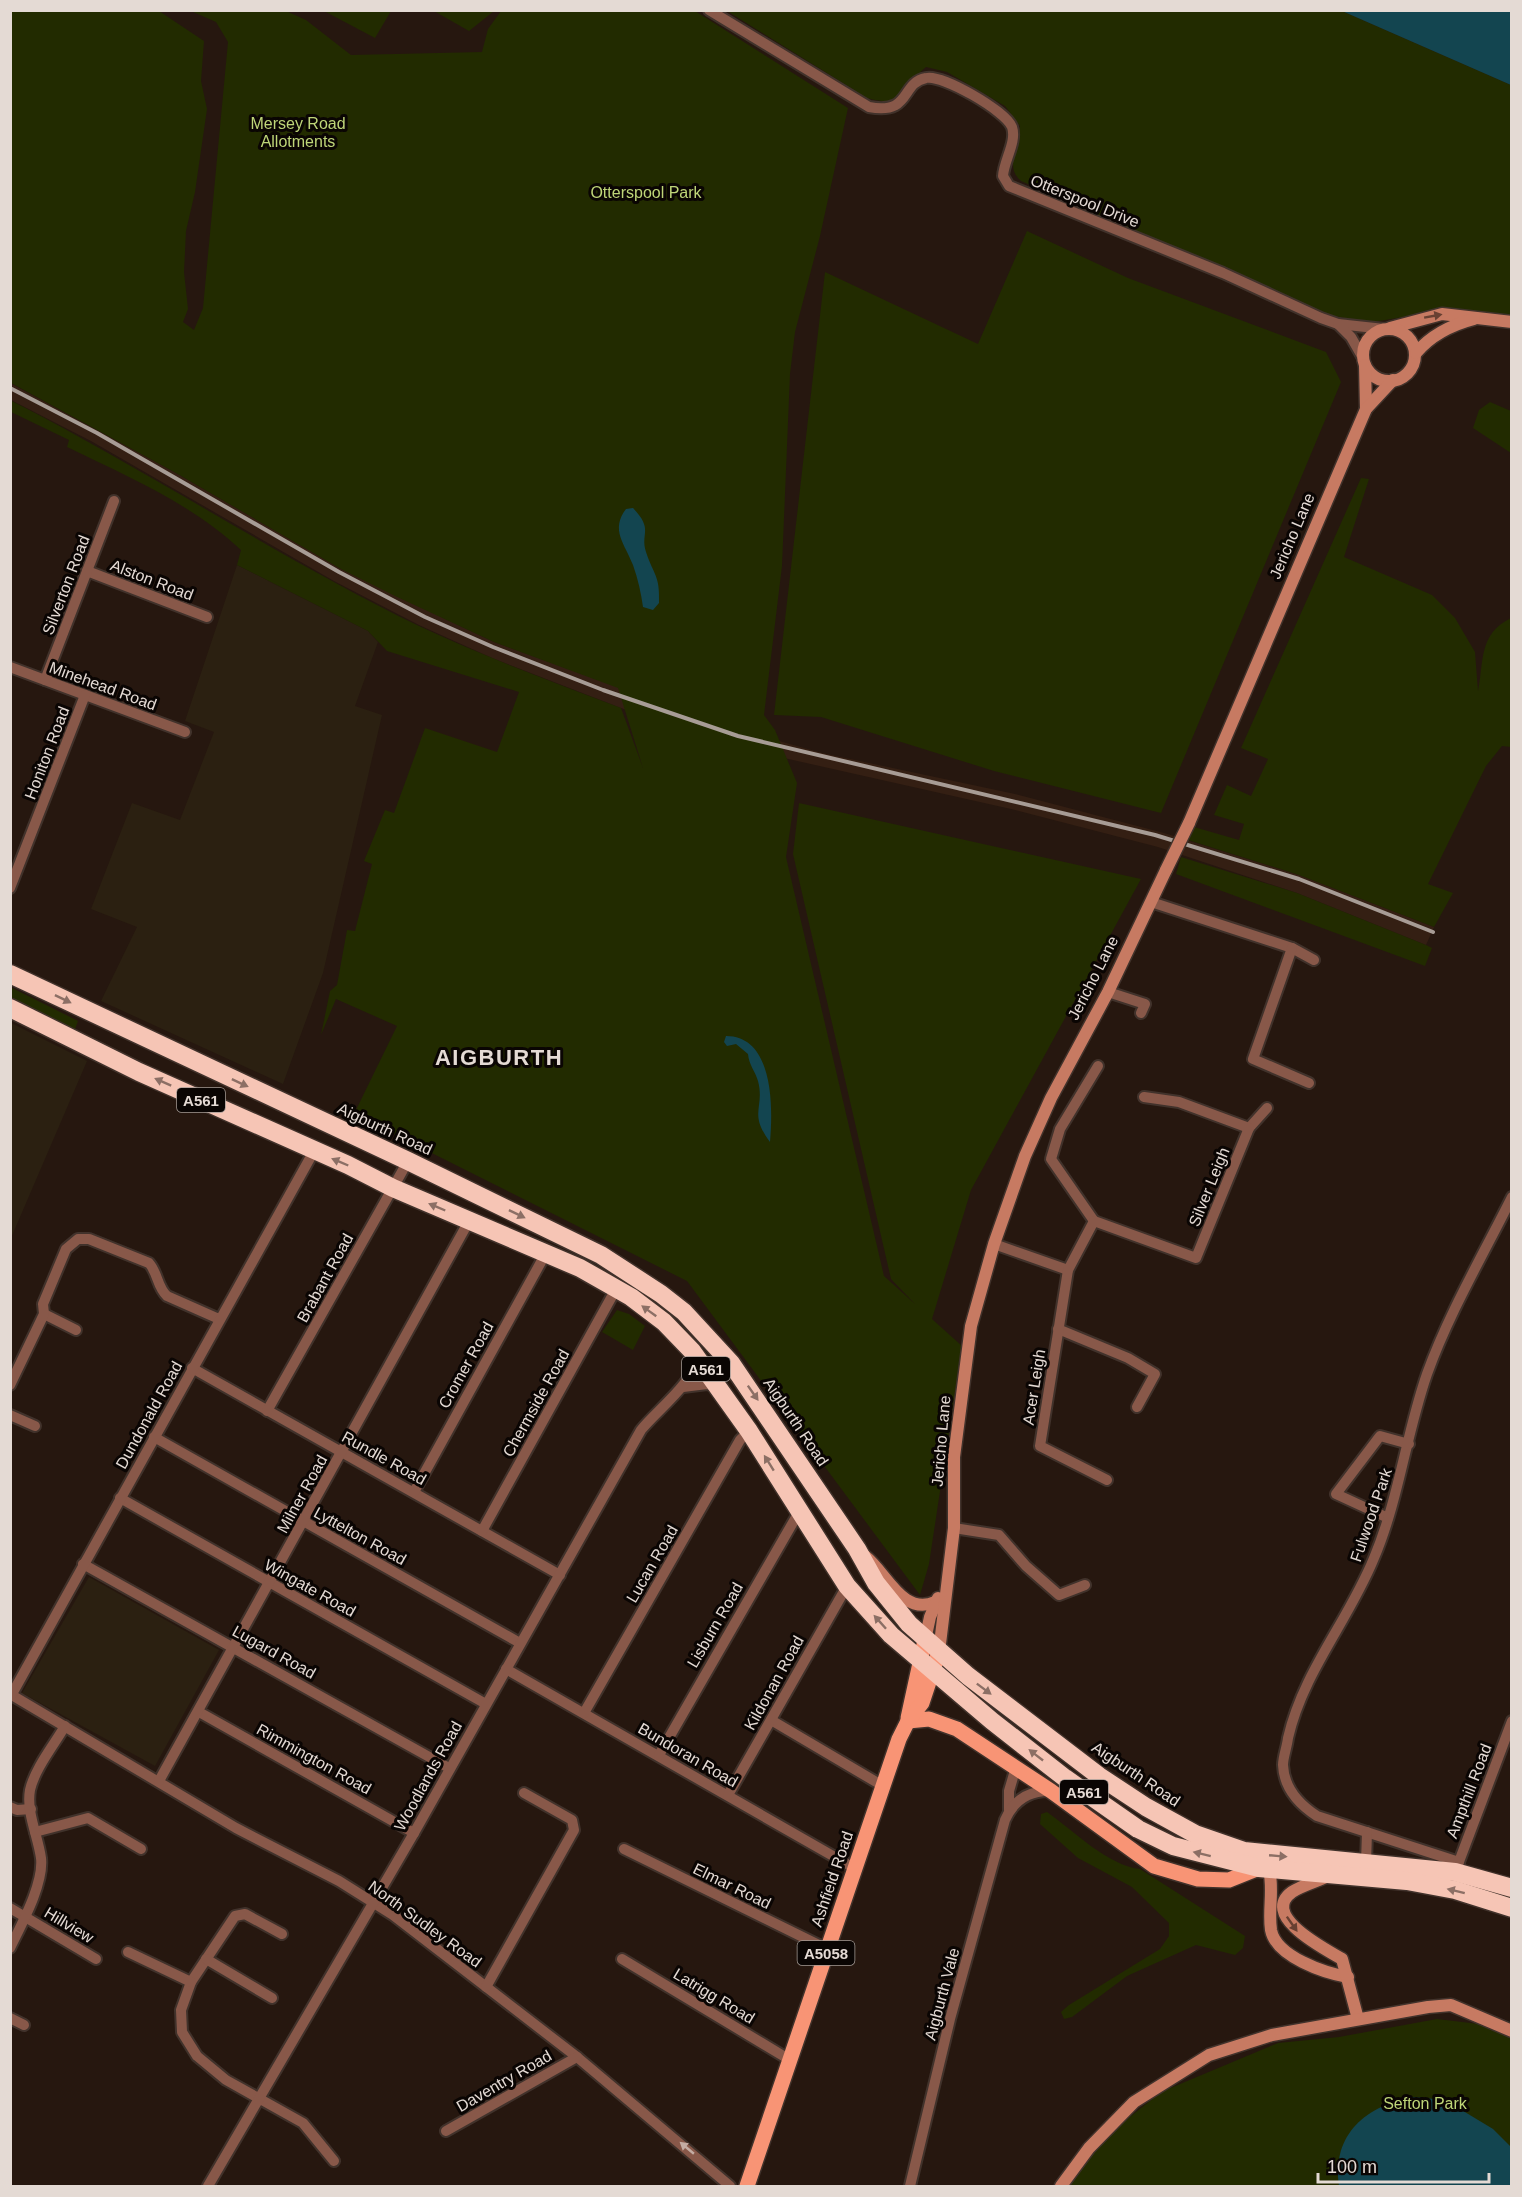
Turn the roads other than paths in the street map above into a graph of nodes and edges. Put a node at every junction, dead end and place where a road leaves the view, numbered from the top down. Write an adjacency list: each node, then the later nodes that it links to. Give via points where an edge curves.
1 (710, 10): 4 (street, Otterspool Drive, via 870,107 884,110 898,105 918,81 927,77 941,79 1004,115 1012,127 1013,140 1003,176 1009,186)
2 (1478, 318): 3 (street); 5 (street, one-way to 2, via 1442,314); 6 (street, via 1444,330)
3 (1512, 322)
4 (1338, 324): 5 (street, Otterspool Drive); 7 (street, Otterspool Drive, via 1351,337)
5 (1386, 329): 6 (street, via 1404,333); 7 (street, via 1371,336)
6 (1416, 353): 8 (street, via 1411,369)
7 (1364, 361): 8 (street, via 1377,377); 9 (street, Jericho Lane)
8 (1393, 380): 9 (street, Jericho Lane)
9 (1366, 409): 18 (street, Jericho Lane, bridge, via 1189,823)
10 (114, 501): 11 (street, Silverton Road)
11 (87, 571): 12 (street, Alston Road); 14 (street, Silverton Road)
12 (207, 616)
13 (10, 667): 14 (street, Minehead Road)
14 (45, 680): 15 (street, Minehead Road)
15 (85, 695): 16 (street, Minehead Road); 17 (street, Honiton Road)
16 (185, 732)
17 (10, 888)
18 (1151, 902): 19 (street); 22 (street, Jericho Lane)
19 (1292, 948): 20 (street); 26 (street, via 1253,1059)
20 (1314, 960)
21 (10, 974): 31 (highway, Aigburth Road / A561, one-way to 31)
22 (1108, 992): 23 (street); 36 (street, Jericho Lane, via 1046,1108)
23 (1145, 1004)
24 (10, 1008): 30 (highway, A561, one-way to 24)
25 (1098, 1066): 35 (street, via 1060,1129 1050,1159)
26 (1309, 1083)
27 (1144, 1097): 29 (street, via 1179,1102)
28 (1267, 1108): 29 (street)
29 (1249, 1128): 35 (street, Silver Leigh, via 1196,1258)
30 (314, 1151): 32 (highway, A561, one-way to 30); 41 (street, Dundonald Road)
31 (408, 1161): 32 (street, Brabant Road); 65 (highway, Aigburth Road / A561, one-way to 65, via 601,1255 684,1312 732,1363)
32 (393, 1188): 34 (highway, A561, one-way to 32); 50 (street, Brabant Road)
33 (1512, 1197): 55 (street, Fulwood Park, via 1444,1329 1426,1376)
34 (469, 1221): 37 (highway, A561); 56 (street, Milner Road)
35 (1094, 1221): 38 (street)
36 (994, 1244): 38 (street); 63 (street, Jericho Lane, via 971,1326 954,1457)
37 (546, 1253): 39 (highway, A561); 58 (street, Cromer Road)
38 (1068, 1270): 42 (street, Acer Leigh)
39 (615, 1289): 44 (highway, A561, one-way to 39, via 664,1322); 64 (street, Chermside Road)
40 (44, 1314): 41 (street, via 43,1304 66,1248 78,1239 89,1239 149,1263 167,1296); 43 (street); 46 (street)
41 (219, 1319): 45 (street, Dundonald Road)
42 (1058, 1329): 49 (street, Acer Leigh, via 1128,1358 1155,1374); 57 (street, Acer Leigh, via 1040,1446)
43 (76, 1330)
44 (692, 1351): 47 (street, Woodlands Road, via 696,1366); 48 (highway, A561)
45 (192, 1368): 50 (street, Rundle Road); 54 (street, Dundonald Road)
46 (10, 1385)
47 (683, 1387): 48 (street, via 706,1384); 67 (street, Woodlands Road, via 642,1430)
48 (720, 1388): 53 (highway, A561)
49 (1137, 1407)
50 (267, 1411): 56 (street, Rundle Road)
51 (10, 1415): 52 (street)
52 (35, 1426)
53 (749, 1431): 60 (highway, A561, one-way to 53); 81 (street, Lucan Road, via 740,1440)
54 (154, 1437): 59 (street, Dundonald Road); 62 (street, Lyttelton Road)
55 (1409, 1444): 61 (street, Fulwood Park); 61 (street, via 1380,1436 1336,1494)
56 (342, 1452): 58 (street, Rundle Road); 62 (street, Milner Road)
57 (1107, 1480)
58 (414, 1492): 64 (street, Rundle Road)
59 (120, 1498): 66 (street, Dundonald Road); 68 (street, Wingate Road)
60 (799, 1512): 70 (highway, A561); 86 (street, Lisburn Road)
61 (1388, 1518): 98 (street, Fulwood Park, via 1374,1558 1293,1716 1283,1765 1286,1782 1304,1808)
62 (304, 1521): 68 (street, Milner Road); 73 (street, Lyttelton Road)
63 (954, 1528): 69 (street, via 999,1535 1059,1595); 71 (street, Jericho Lane)
64 (482, 1531): 67 (street, Rundle Road)
65 (857, 1549): 72 (street, via 875,1563 909,1603); 74 (highway, Aigburth Road / A561, via 876,1583)
66 (83, 1564): 75 (street, Lugard Road); 78 (street, Dundonald Road)
67 (560, 1575): 73 (street, Woodlands Road)
68 (270, 1582): 75 (street, Milner Road); 79 (street, Wingate Road)
69 (1085, 1585)
70 (847, 1586): 76 (highway, A561, one-way to 70); 82 (street, Kildonan Road)
71 (946, 1588): 72 (street); 74 (street, Jericho Lane)
72 (935, 1602): 74 (street)
73 (520, 1643): 77 (street, Woodlands Road)
74 (932, 1646): 76 (main road, Ashfield Road / A5058); 102 (highway, Aigburth Road / A561, one-way to 102, via 1099,1776 1195,1834 1244,1851)
75 (234, 1647): 80 (street, Milner Road); 88 (street, Lugard Road)
76 (927, 1668): 83 (main road, Ashfield Road / A5058, via 922,1703); 105 (highway, A561, one-way to 76, via 1173,1846 1138,1829 1065,1778)
77 (506, 1669): 79 (street, Woodlands Road); 81 (street, Bundoran Road)
78 (11, 1694): 85 (street, North Sudley Road)
79 (486, 1704): 88 (street, Woodlands Road)
80 (199, 1712): 89 (street, Milner Road); 99 (street, Rimmington Road)
81 (584, 1713): 86 (street, Bundoran Road)
82 (771, 1720): 90 (street); 93 (street, Kildonan Road)
83 (908, 1721): 87 (main road, via 929,1719 945,1723); 90 (main road, Ashfield Road / A5058)
84 (1512, 1721): 103 (street, Ampthill Road)
85 (65, 1726): 89 (street, North Sudley Road); 95 (street, Hillview, via 33,1782)
86 (659, 1755): 93 (street, Bundoran Road)
87 (1016, 1767): 91 (main road); 96 (street, Aigburth Vale, via 1009,1791)
88 (449, 1768): 99 (street, Woodlands Road)
89 (159, 1781): 108 (street, North Sudley Road)
90 (883, 1786): 104 (main road, Ashfield Road / A5058)
91 (1051, 1791): 96 (street, via 1028,1794); 105 (main road, via 1154,1866 1198,1879 1229,1880)
92 (524, 1793): 121 (street, via 572,1820 574,1830)
93 (728, 1795): 104 (street, Bundoran Road)
94 (10, 1807): 95 (street)
95 (31, 1809): 97 (street, Hillview)
96 (1010, 1810): 135 (street, Aigburth Vale, via 994,1854 953,2008)
97 (35, 1832): 100 (street, via 88,1818); 111 (street, Hillview, via 40,1874)
98 (1367, 1832): 102 (street); 103 (street, Fulwood Park)
99 (414, 1833): 108 (street, Woodlands Road)
100 (141, 1849)
101 (624, 1849): 114 (street, Elmar Road)
102 (1366, 1863): 103 (highway, Aigburth Road / A561)
103 (1457, 1867): 107 (highway, Aigburth Road / A561)
104 (854, 1868): 114 (main road, Ashfield Road / A5058)
105 (1264, 1869): 106 (highway, A561); 119 (street, via 1273,1891 1272,1932 1276,1941 1285,1951 1326,1973)
106 (1331, 1875): 110 (highway, A561, one-way to 106, via 1455,1890 1407,1881); 119 (street, one-way to 119, via 1291,1892 1285,1909 1288,1922 1300,1934 1342,1959)
107 (1512, 1888)
108 (373, 1903): 121 (street, North Sudley Road); 129 (street, Woodlands Road)
109 (10, 1908): 111 (street)
110 (1512, 1908)
111 (26, 1916): 113 (street, Hillview); 116 (street, Hillview)
112 (282, 1934): 117 (street, via 245,1914 235,1916)
113 (10, 1948)
114 (827, 1949): 128 (main road, Ashfield Road / A5058)
115 (128, 1952): 120 (street)
116 (96, 1959)
117 (206, 1959): 120 (street); 122 (street)
118 (622, 1959): 128 (street, Latrigg Road)
119 (1348, 1977): 124 (street)
120 (191, 1982): 129 (street, via 181,2010 182,2032 188,2044 226,2080)
121 (486, 1987): 127 (street, North Sudley Road)
122 (272, 1998)
123 (10, 2018): 125 (street)
124 (1358, 2019): 126 (street, via 1451,2005); 136 (street, via 1272,2035 1209,2055 1134,2102 1089,2148)
125 (24, 2025)
126 (1512, 2031)
127 (577, 2057): 130 (street, Daventry Road); 133 (street, North Sudley Road, one-way to 127)
128 (790, 2060): 134 (main road, Ashfield Road / A5058)
129 (260, 2099): 131 (street, via 303,2123); 132 (street, Woodlands Road)
130 (446, 2131)
131 (334, 2161)
132 (207, 2187)
133 (730, 2187)
134 (747, 2187)
135 (910, 2187)
136 (1061, 2187)

